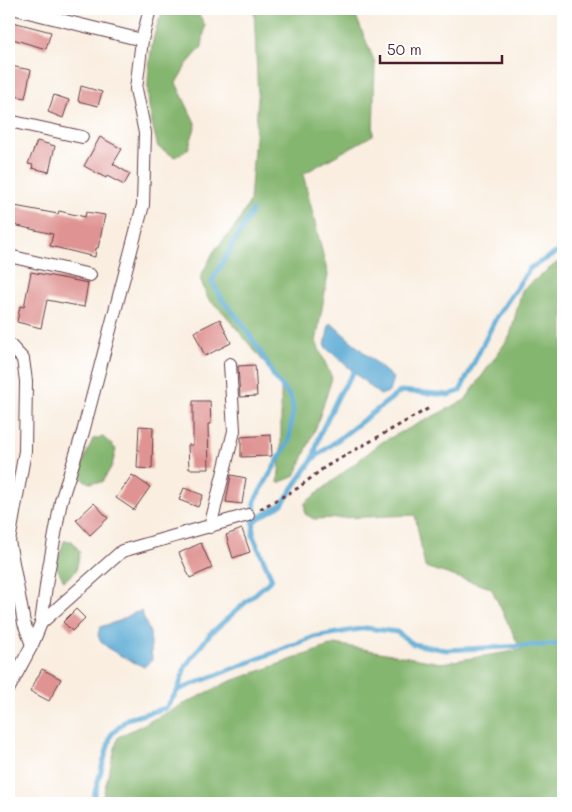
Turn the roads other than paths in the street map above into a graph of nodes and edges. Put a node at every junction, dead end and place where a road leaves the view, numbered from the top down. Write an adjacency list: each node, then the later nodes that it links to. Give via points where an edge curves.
1 (16, 9): 3 (street)
2 (150, 9): 3 (street)
3 (142, 40): 12 (street, via 136,89 145,133 143,205 83,432 61,501)
4 (9, 122): 5 (street)
5 (82, 137)
6 (9, 256): 7 (street)
7 (90, 275)
8 (9, 344): 13 (street, via 23,359 26,381 25,450 10,541 24,623)
9 (230, 364): 11 (street, via 234,431)
10 (248, 515): 11 (street)
11 (210, 527): 12 (street, via 122,552)
12 (41, 623): 13 (street)
13 (32, 645): 14 (street)
14 (9, 688)

